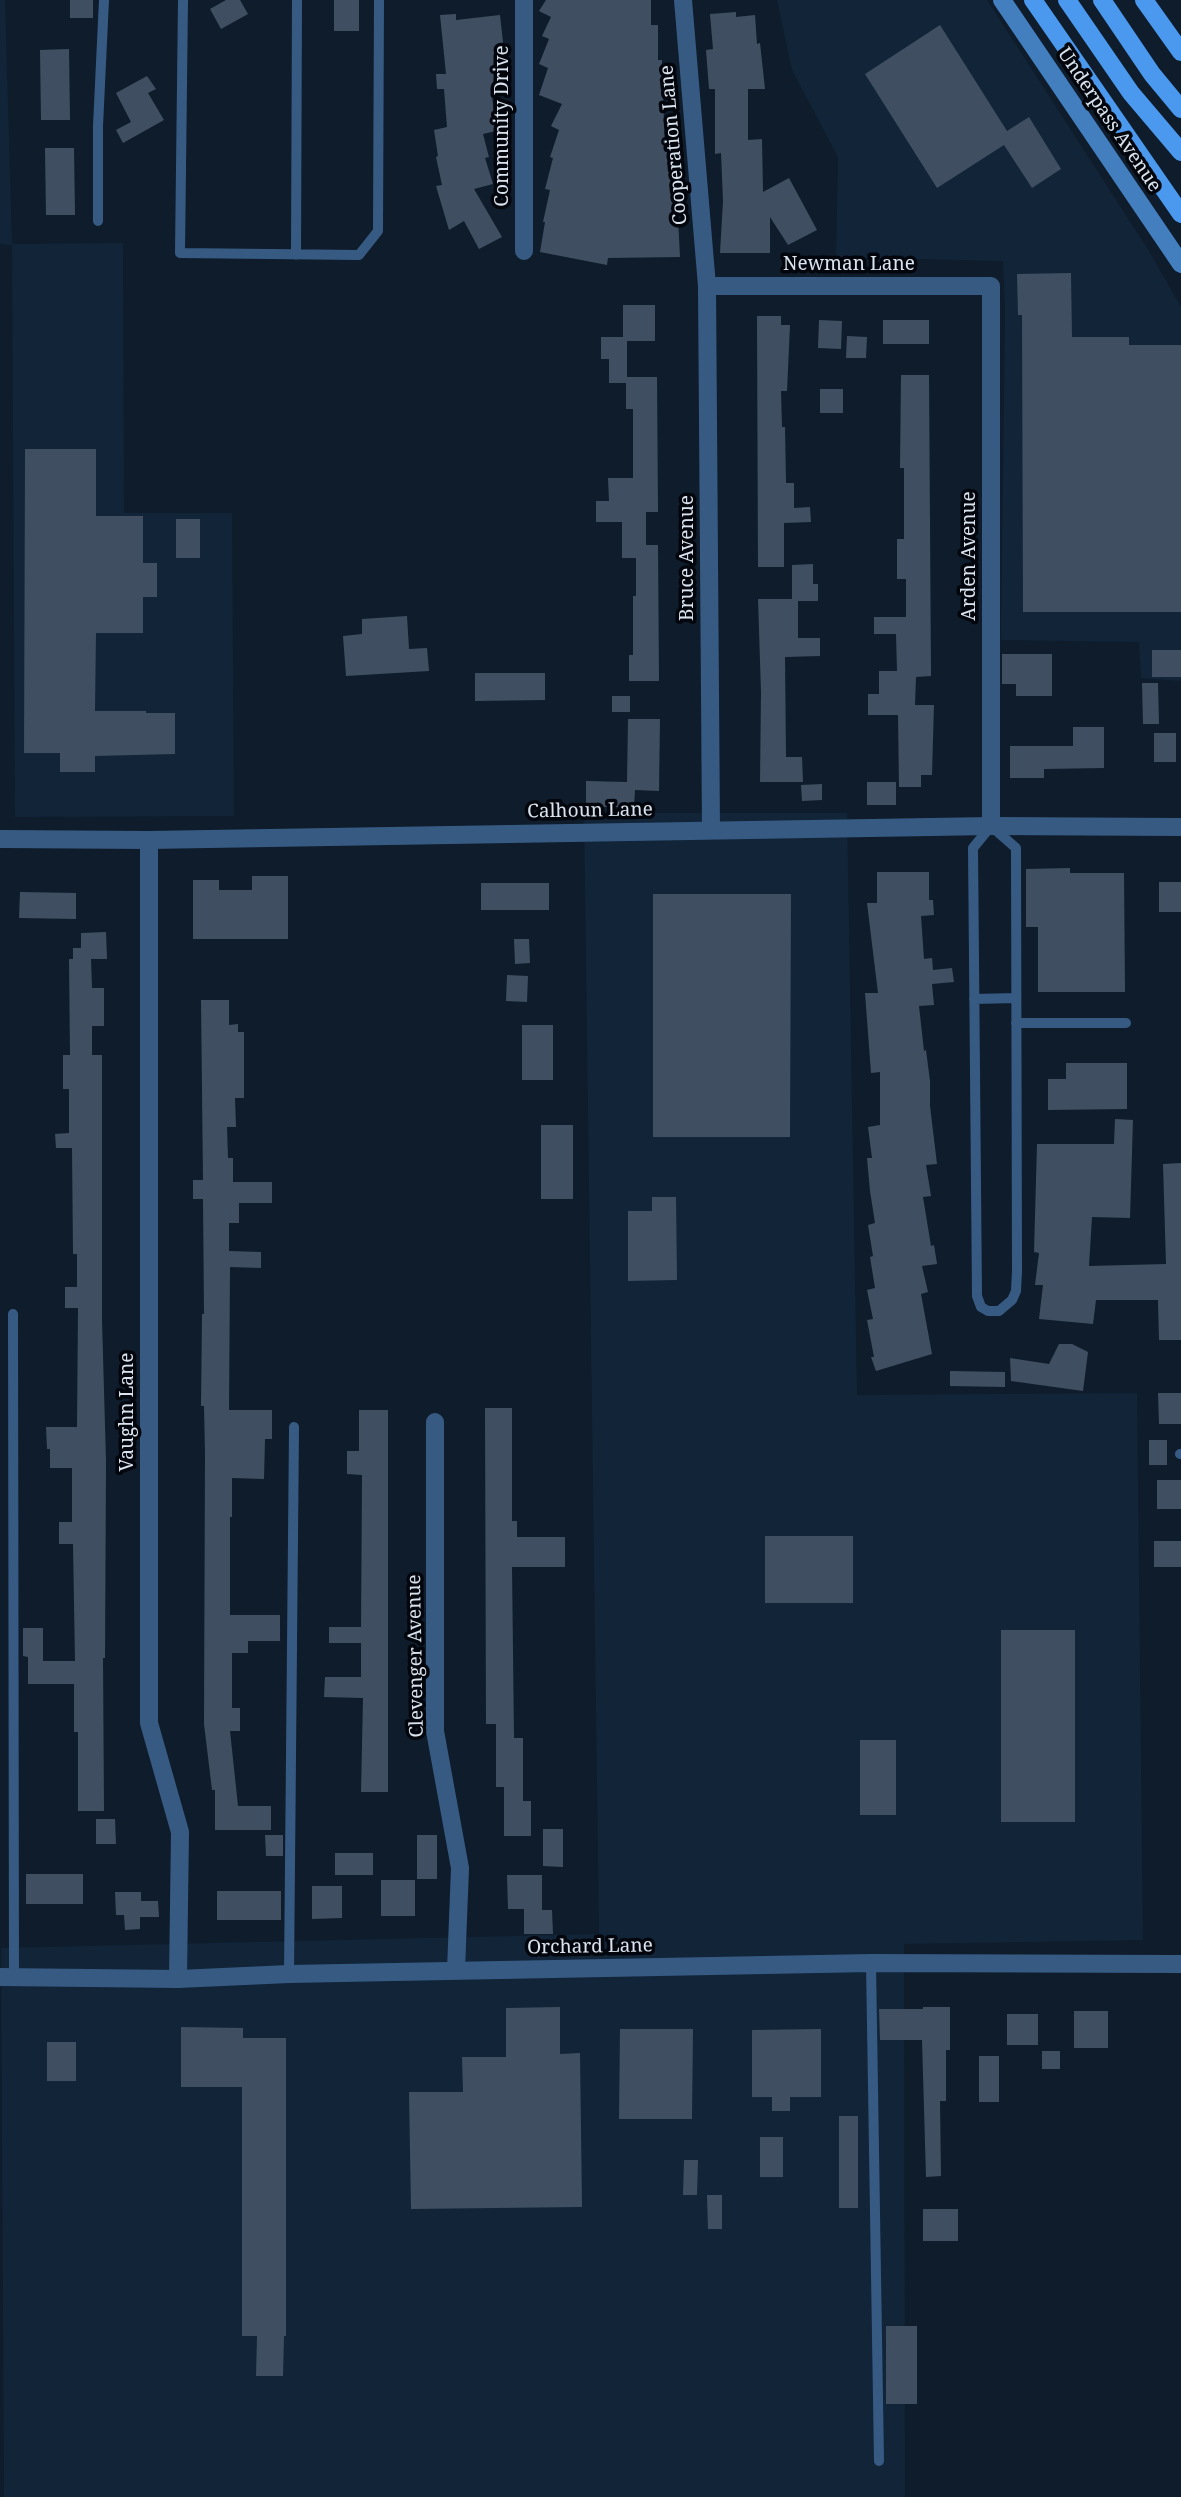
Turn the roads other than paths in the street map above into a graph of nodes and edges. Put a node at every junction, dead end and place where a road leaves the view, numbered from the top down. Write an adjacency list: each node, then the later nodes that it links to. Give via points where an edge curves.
1 (104, 0): 16 (lane)
2 (183, 0): 18 (lane, via 180,253)
3 (297, 0): 18 (lane)
4 (379, 0): 18 (lane, via 378,231 359,255)
5 (524, 0): 17 (street, Community Drive)
6 (682, 0): 20 (street, Cooperation Lane)
7 (1002, 0): 19 (main road, Underpass Avenue)
8 (1033, 0): 15 (main road)
9 (1067, 0): 14 (main road, via 1131,93)
10 (1102, 0): 13 (main road)
11 (1144, 0): 12 (main road)
12 (1181, 52)
13 (1181, 109)
14 (1181, 152)
15 (1181, 214)
16 (98, 221)
17 (524, 251)
18 (296, 255)
19 (1181, 264)
20 (707, 286): 21 (street, Newman Lane); 24 (street, Bruce Avenue)
21 (991, 286): 22 (street, Arden Avenue)
22 (991, 826): 23 (street, Calhoun Lane); 24 (street, Calhoun Lane); 27 (lane, via 973,849); 28 (lane, via 1016,848)
23 (1181, 827)
24 (710, 830): 26 (street, Calhoun Lane)
25 (0, 839): 26 (street, Calhoun Lane)
26 (149, 840): 39 (street, Vaughn Lane, via 149,1723 180,1832)
27 (974, 999): 28 (lane); 29 (lane, via 977,1296 988,1311 1005,1308 1016,1291)
28 (1016, 999): 29 (lane)
29 (1016, 1023): 30 (lane)
30 (1126, 1023)
31 (13, 1314): 38 (lane)
32 (436, 1422): 36 (street, Clevenger Avenue, via 435,1731 460,1868)
33 (294, 1427): 37 (lane)
34 (871, 1964): 35 (street, Orchard Lane); 36 (street, Orchard Lane); 40 (lane)
35 (1181, 1964)
36 (456, 1970): 37 (street, Orchard Lane)
37 (289, 1973): 39 (street, Orchard Lane)
38 (7, 1977): 39 (street, Orchard Lane)
39 (178, 1979)
40 (879, 2461)

